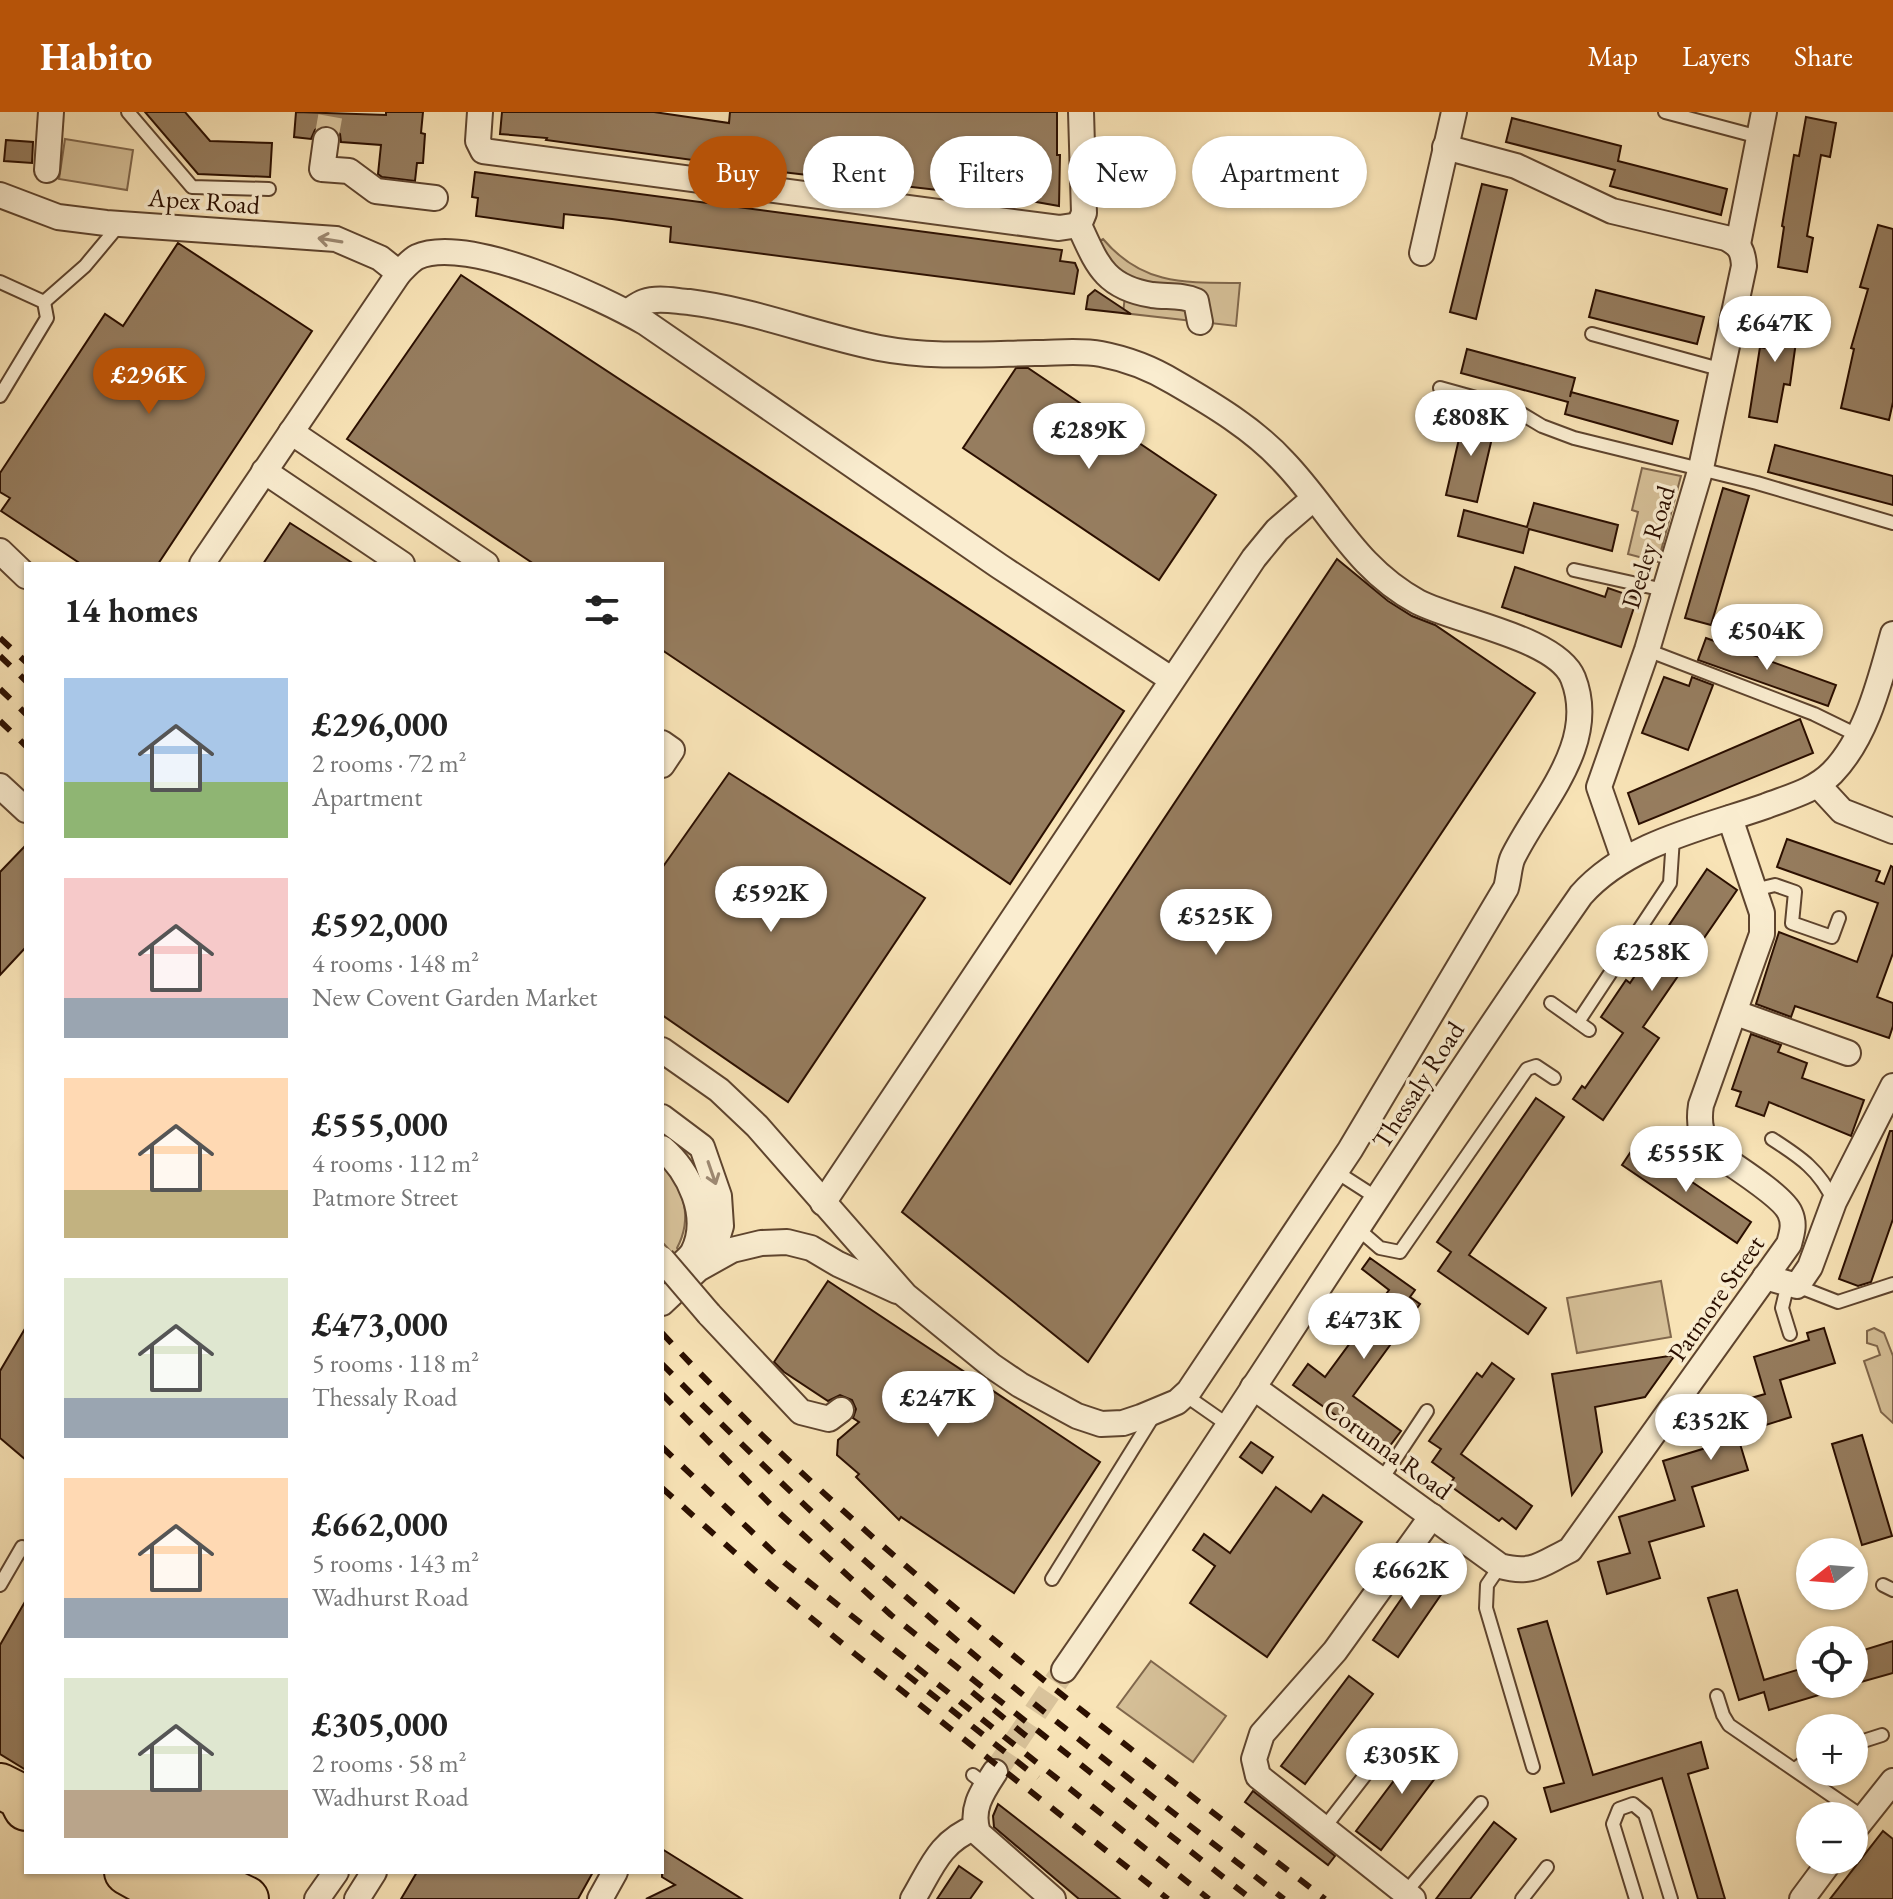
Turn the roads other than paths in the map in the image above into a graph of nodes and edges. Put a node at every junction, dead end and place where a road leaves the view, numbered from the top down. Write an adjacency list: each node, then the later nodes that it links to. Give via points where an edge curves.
1 (51, 112): 11 (street)
2 (128, 112): 12 (lane, via 192,187)
3 (480, 112): 16 (street, via 478,141 483,151 1059,228)
4 (1081, 112): 16 (street, via 1084,213)
5 (1665, 112): 8 (lane)
6 (1764, 112): 8 (street, Deeley Road)
7 (1452, 114): 10 (street)
8 (1759, 137): 17 (street, Deeley Road)
9 (326, 140): 14 (street, via 322,169 349,171 376,191)
10 (1445, 147): 17 (street, via 1516,166 1612,211); 18 (street)
11 (47, 170)
12 (269, 189)
13 (0, 195): 15 (street, Apex Road, via 58,217)
14 (435, 198)
15 (120, 224): 19 (street, Apex Road, one-way to 15, via 380,258 336,239); 21 (lane, via 85,266)
16 (1079, 225): 23 (street, via 1104,274 1142,293 1196,301)
17 (1738, 244): 25 (street, Deeley Road, via 1744,266)
18 (1422, 253)
19 (399, 273): 22 (street, via 417,257 453,252 536,273); 28 (street)
20 (0, 282): 21 (lane)
21 (44, 302): 27 (lane, via 47,318)
22 (627, 312): 31 (street, via 641,303 670,300 746,311 902,351 1088,353 1120,359 1163,376 1246,428 1276,452); 42 (street)
23 (1200, 322)
24 (1592, 334): 25 (lane)
25 (1723, 370): 29 (street, Deeley Road)
26 (1440, 388): 29 (lane, via 1512,408 1574,438)
27 (0, 396)
28 (291, 432): 30 (street); 36 (street)
29 (1701, 468): 32 (lane); 39 (street, Deeley Road)
30 (264, 471): 34 (street); 35 (street)
31 (1313, 499): 42 (street, via 1268,540); 64 (street, via 1377,576 1419,602 1543,648 1571,674 1579,701 1572,749 1555,789 1511,861 1506,888)
32 (1893, 523)
33 (0, 551): 38 (street)
34 (203, 562)
35 (399, 562)
36 (483, 562)
37 (1574, 570): 39 (lane)
38 (24, 574)
39 (1664, 590): 41 (street, Deeley Road)
40 (1893, 634): 43 (street, Thessaly Road)
41 (1647, 650): 43 (lane); 52 (street, Deeley Road, via 1599,787)
42 (1171, 679): 67 (street)
43 (1857, 735): 46 (street, Thessaly Road, via 1835,770)
44 (664, 744): 45 (street, via 672,750)
45 (664, 762)
46 (1818, 785): 49 (street, Thessaly Road); 50 (street, via 1842,811)
47 (0, 786): 48 (street)
48 (24, 808)
49 (1730, 818): 51 (street, Thessaly Road); 53 (street, Patmore Street)
50 (1893, 831)
51 (1673, 838): 52 (street, Thessaly Road); 55 (lane, via 1670,883 1583,1026)
52 (1624, 859): 65 (street, Thessaly Road, via 1581,895)
53 (1754, 890): 54 (lane, via 1775,885 1795,892 1792,923 1832,937); 56 (street, Patmore Street, via 1762,934)
54 (1839, 918)
55 (1551, 1003)
56 (1736, 1013): 58 (street); 72 (street, Patmore Street, via 1699,1120 1714,1152 1789,1210 1794,1227)
57 (664, 1051): 67 (street, via 719,1090 757,1126)
58 (1848, 1053)
59 (1554, 1078): 68 (lane, via 1536,1066 1527,1069 1400,1252 1380,1248)
60 (1893, 1086): 66 (street)
61 (664, 1118): 70 (street, one-way to 70, via 702,1147 719,1196 721,1226 714,1249)
62 (1772, 1139): 66 (lane, via 1818,1172)
63 (664, 1150): 71 (street, via 695,1193 699,1225 693,1252)
64 (1335, 1171): 65 (lane); 78 (street)
65 (1377, 1198): 68 (street, Thessaly Road)
66 (1834, 1202): 72 (street, via 1810,1267)
67 (823, 1203): 74 (street)
68 (1357, 1228): 77 (street, Thessaly Road)
69 (664, 1261): 79 (street, bridge, via 801,1412 829,1419)
70 (698, 1269): 74 (street, via 732,1250 787,1242 811,1248); 75 (street)
71 (664, 1281)
72 (1783, 1282): 73 (lane, via 1838,1302); 76 (lane, via 1782,1308); 86 (street, Patmore Street, via 1570,1550 1533,1568)
73 (1893, 1284)
74 (905, 1295): 80 (street, via 992,1366 1077,1416 1101,1424 1123,1423)
75 (664, 1301)
76 (1790, 1334)
77 (1253, 1387): 82 (street, Thessaly Road); 83 (street, Corunna Road)
78 (1185, 1395): 80 (street); 82 (lane)
79 (841, 1410)
80 (1157, 1410): 87 (lane)
81 (1427, 1411): 83 (lane)
82 (1228, 1425): 89 (street, Thessaly Road)
83 (1382, 1479): 84 (street, Corunna Road)
84 (1432, 1516): 86 (street, Corunna Road); 105 (street, via 1335,1651 1262,1734 1254,1759 1258,1776)
85 (24, 1549): 88 (lane)
86 (1500, 1566): 94 (lane, via 1487,1585 1486,1608)
87 (1052, 1579)
88 (0, 1585)
89 (1064, 1670)
90 (1717, 1696): 95 (lane, via 1729,1725)
91 (1882, 1735): 92 (lane)
92 (1868, 1740)
93 (1383, 1752): 105 (lane)
94 (1533, 1767)
95 (1795, 1769): 102 (lane)
96 (985, 1777): 104 (street, via 975,1807)
97 (1893, 1781): 102 (street)
98 (0, 1786): 99 (highway)
99 (24, 1802)
100 (1481, 1803): 113 (lane)
101 (24, 1815): 103 (highway)
102 (1872, 1816)
103 (0, 1823)
104 (976, 1827): 119 (street, via 946,1844); 120 (street)
105 (1324, 1828): 113 (street)
106 (1547, 1867): 121 (lane)
107 (131, 1874): 114 (highway)
108 (193, 1874): 115 (highway)
109 (335, 1874): 116 (street)
110 (373, 1874): 117 (street)
111 (614, 1874): 118 (street)
112 (1821, 1874): 124 (street)
113 (1409, 1896)
114 (175, 1899)
115 (246, 1899)
116 (317, 1899)
117 (357, 1899)
118 (600, 1899)
119 (913, 1899)
120 (1053, 1899)
121 (1522, 1899)
122 (1636, 1899): 123 (lane, via 1613,1824 1619,1809 1633,1804 1645,1814)
123 (1671, 1899)
124 (1802, 1899)

